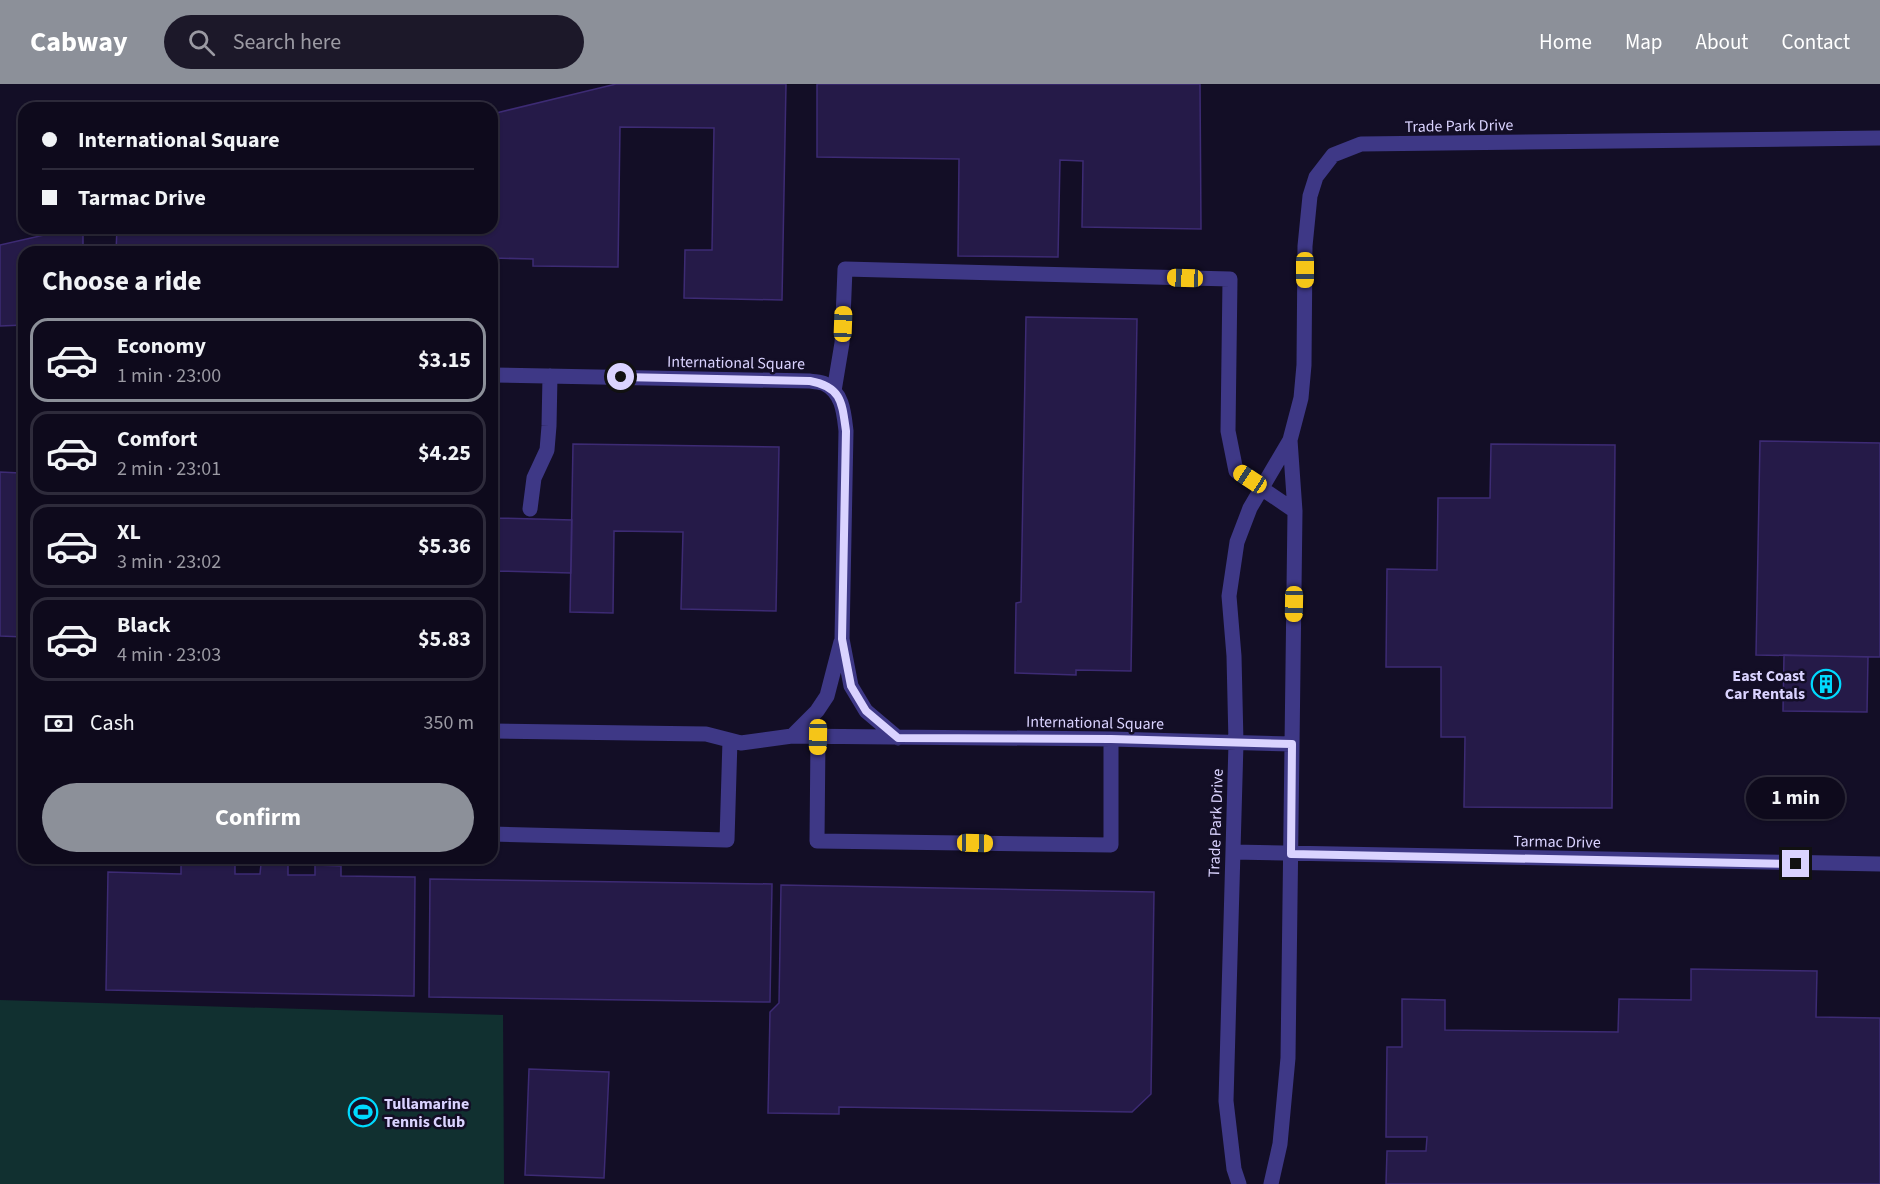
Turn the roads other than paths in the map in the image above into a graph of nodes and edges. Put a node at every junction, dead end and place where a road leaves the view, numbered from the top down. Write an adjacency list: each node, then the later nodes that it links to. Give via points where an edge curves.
1 (1880, 138): 5 (street, Trade Park Drive, via 1361,144 1333,155 1316,177 1310,196 1305,246 1304,365 1301,398)
2 (498, 375): 3 (street, International Square)
3 (550, 376): 4 (street, International Square, via 810,381 825,384); 7 (street, via 547,450 534,478)
4 (834, 392): 6 (street, via 842,343 845,269 1230,279 1228,431 1236,471); 9 (street, via 840,399 846,431)
5 (1290, 440): 6 (street, Trade Park Drive); 8 (street, Trade Park Drive)
6 (1262, 488): 8 (street); 16 (street, Trade Park Drive, via 1237,542 1229,596)
7 (530, 509)
8 (1295, 511): 17 (street, Trade Park Drive)
9 (842, 639): 11 (street, via 827,696); 13 (street, via 851,686 866,711)
10 (498, 731): 15 (street, International Square, via 706,734)
11 (792, 736): 12 (street, International Square); 15 (street, International Square, via 755,742)
12 (818, 737): 13 (street, International Square); 14 (street, via 817,842 1111,845)
13 (898, 738): 14 (street, International Square)
14 (1111, 739): 16 (street, International Square)
15 (730, 740): 18 (street, via 727,840)
16 (1236, 743): 17 (street, International Square); 19 (street, Trade Park Drive)
17 (1292, 744): 20 (street, Trade Park Drive)
18 (498, 834)
19 (1233, 852): 20 (street, Tarmac Drive); 22 (street, Trade Park Drive, via 1226,1101)
20 (1291, 854): 21 (street, Tarmac Drive); 23 (street, Trade Park Drive, via 1288,1058 1280,1144)
21 (1880, 864)
22 (1239, 1184)
23 (1271, 1184)

